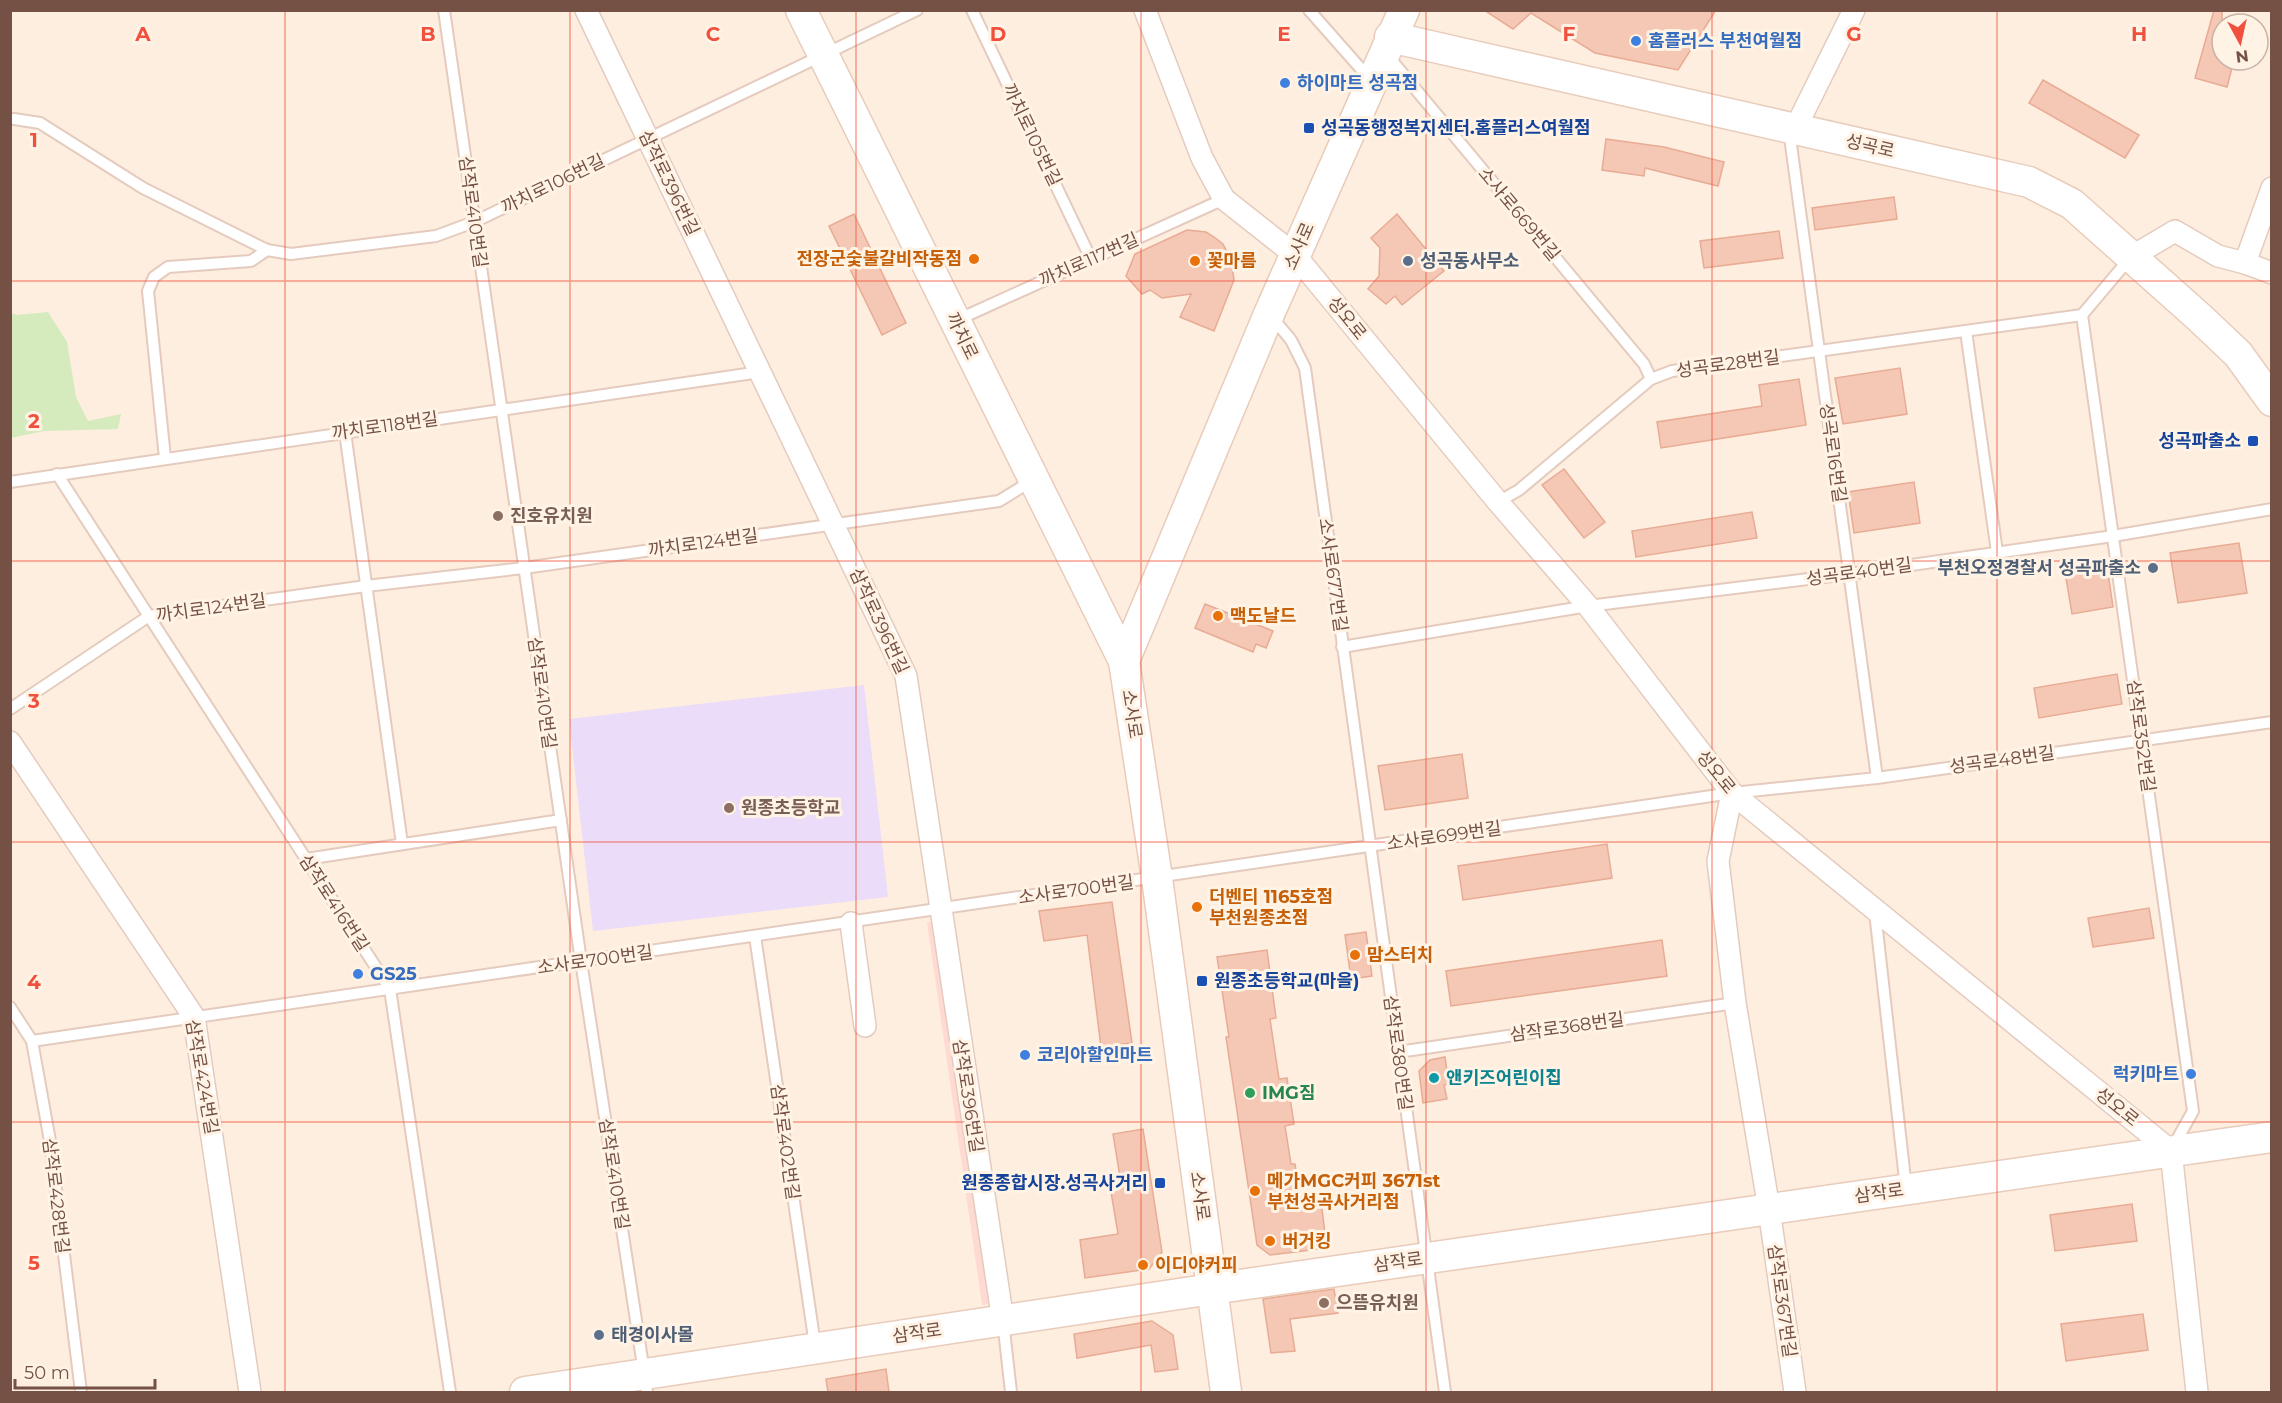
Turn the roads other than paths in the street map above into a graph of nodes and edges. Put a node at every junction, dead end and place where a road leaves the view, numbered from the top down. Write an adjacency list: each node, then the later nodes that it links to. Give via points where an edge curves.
1 (444, 10): 18 (lane, 삼작로410번길)
2 (586, 10): 15 (street, 삼작로396번길)
3 (801, 10): 11 (street, 까치로)
4 (917, 10): 11 (lane)
5 (972, 10): 22 (lane, 까치로105번길)
6 (1145, 10): 17 (street, 성오로, via 1202,158)
7 (1309, 10): 12 (lane)
8 (1404, 10): 10 (street, 소사로)
9 (1854, 10): 14 (street)
10 (1387, 44): 12 (street, 소사로); 14 (street, 성곡로); 31 (lane, 소사로669번길, via 1636,355)
11 (823, 55): 15 (lane, 까치로106번길); 27 (street, 까치로)
12 (1371, 81): 20 (street, 소사로)
13 (14, 119): 19 (lane, 까치로106번길, via 40,123 143,188)
14 (1792, 128): 21 (street, 성곡로, via 2029,182 2072,204); 29 (lane, 성곡로16번길)
15 (648, 139): 18 (lane, 까치로106번길); 30 (street, 삼작로396번길)
16 (2271, 188): 23 (street)
17 (1224, 199): 20 (street, 성오로); 22 (lane, 까치로117번길)
18 (474, 222): 19 (lane, 까치로106번길, via 436,236 291,254); 33 (lane, 삼작로410번길)
19 (267, 250): 35 (lane, via 251,261 168,267 154,277 148,291)
20 (1295, 255): 25 (street, 소사로); 39 (street, 성오로)
21 (2131, 257): 23 (street, via 2175,231 2218,256); 26 (lane); 32 (street, 성곡로, via 2238,354)
22 (1091, 259): 27 (lane, 까치로117번길)
23 (2245, 263): 24 (street)
24 (2271, 273)
25 (1269, 314): 49 (lane, 소사로677번길, via 1291,340 1305,368); 50 (street, 소사로)
26 (2082, 315): 28 (lane, 성곡로28번길); 42 (lane, 삼작로352번길)
27 (954, 321): 37 (street, 까치로)
28 (1966, 331): 29 (lane, 성곡로28번길); 43 (lane)
29 (1819, 351): 31 (lane, 성곡로28번길, via 1672,371); 45 (lane, 성곡로16번길)
30 (760, 372): 33 (lane, 까치로118번길); 41 (street, 삼작로396번길)
31 (1651, 379): 39 (lane, 성곡로28번길, via 1519,490)
32 (2271, 400)
33 (501, 409): 34 (lane, 까치로118번길); 44 (lane, 삼작로410번길)
34 (345, 432): 35 (lane, 까치로118번길); 46 (lane)
35 (165, 458): 36 (lane, 까치로118번길)
36 (57, 474): 38 (lane, 까치로118번길); 48 (lane, 삼작로416번길)
37 (1033, 480): 41 (lane, 까치로124번길, via 999,501); 50 (street, 까치로)
38 (10, 482)
39 (1498, 502): 47 (street, 성오로)
40 (2271, 509): 42 (lane, 성곡로40번길)
41 (833, 525): 44 (lane, 까치로124번길); 62 (street, 삼작로396번길, via 906,676)
42 (2113, 536): 43 (lane, 성곡로40번길); 53 (lane, 삼작로352번길)
43 (1998, 552): 45 (lane, 성곡로40번길)
44 (525, 568): 46 (lane, 까치로124번길); 57 (lane, 삼작로410번길)
45 (1849, 574): 47 (lane, 성곡로40번길); 55 (lane, 성곡로16번길)
46 (366, 586): 48 (lane, 까치로124번길); 58 (lane)
47 (1587, 606): 49 (lane); 56 (street, 성오로)
48 (149, 616): 51 (lane, 까치로124번길); 60 (lane, 삼작로416번길)
49 (1342, 647): 59 (lane, 소사로677번길)
50 (1124, 661): 61 (street, 소사로)
51 (10, 709)
52 (2271, 722): 53 (lane, 성곡로48번길)
53 (2141, 741): 55 (lane, 성곡로48번길); 75 (lane, 삼작로352번길, via 2193,1112)
54 (10, 742): 70 (street, 삼작로424번길)
55 (1877, 778): 56 (lane, 성곡로48번길)
56 (1732, 793): 59 (lane, 소사로699번길); 63 (street, 성오로); 68 (street, via 1718,861)
57 (561, 820): 58 (lane); 66 (lane, 삼작로410번길)
58 (402, 844): 60 (lane)
59 (1369, 848): 61 (lane, 소사로699번길); 73 (lane, 삼작로380번길)
60 (306, 859): 67 (lane, 삼작로416번길)
61 (1157, 878): 62 (lane, 소사로700번길); 79 (street, 소사로)
62 (940, 909): 64 (lane, 소사로700번길); 80 (street, 삼작로396번길)
63 (1875, 909): 75 (street, 성오로); 76 (lane)
64 (850, 923): 65 (lane, 소사로700번길); 71 (street)
65 (755, 936): 66 (lane, 소사로700번길); 81 (lane, 삼작로402번길)
66 (582, 961): 67 (lane, 소사로700번길); 82 (lane, 삼작로410번길)
67 (390, 989): 70 (lane, 소사로700번길); 85 (lane, 삼작로416번길)
68 (1736, 1004): 73 (lane, 삼작로368번길); 77 (street)
69 (10, 1007): 72 (lane, 삼작로428번길)
70 (194, 1017): 72 (lane, 소사로700번길); 84 (street, 삼작로424번길)
71 (865, 1026)
72 (32, 1041): 83 (lane, 삼작로428번길, via 50,1141)
73 (1398, 1052): 78 (lane, 삼작로380번길)
74 (2271, 1137): 75 (street, 삼작로)
75 (2171, 1151): 76 (street, 삼작로); 91 (street)
76 (1906, 1189): 77 (street, 삼작로)
77 (1769, 1209): 78 (street, 삼작로); 90 (street, 삼작로367번길)
78 (1426, 1258): 79 (street, 삼작로); 89 (lane, 삼작로380번길)
79 (1212, 1289): 80 (street, 삼작로); 88 (street, 소사로)
80 (1003, 1321): 81 (street, 삼작로); 87 (lane)
81 (816, 1348): 82 (street, 삼작로)
82 (646, 1384): 86 (street, 삼작로)
83 (81, 1392)
84 (250, 1392)
85 (450, 1392)
86 (525, 1392)
87 (1011, 1392)
88 (1226, 1392)
89 (1445, 1392)
90 (1795, 1392)
91 (2198, 1392)

